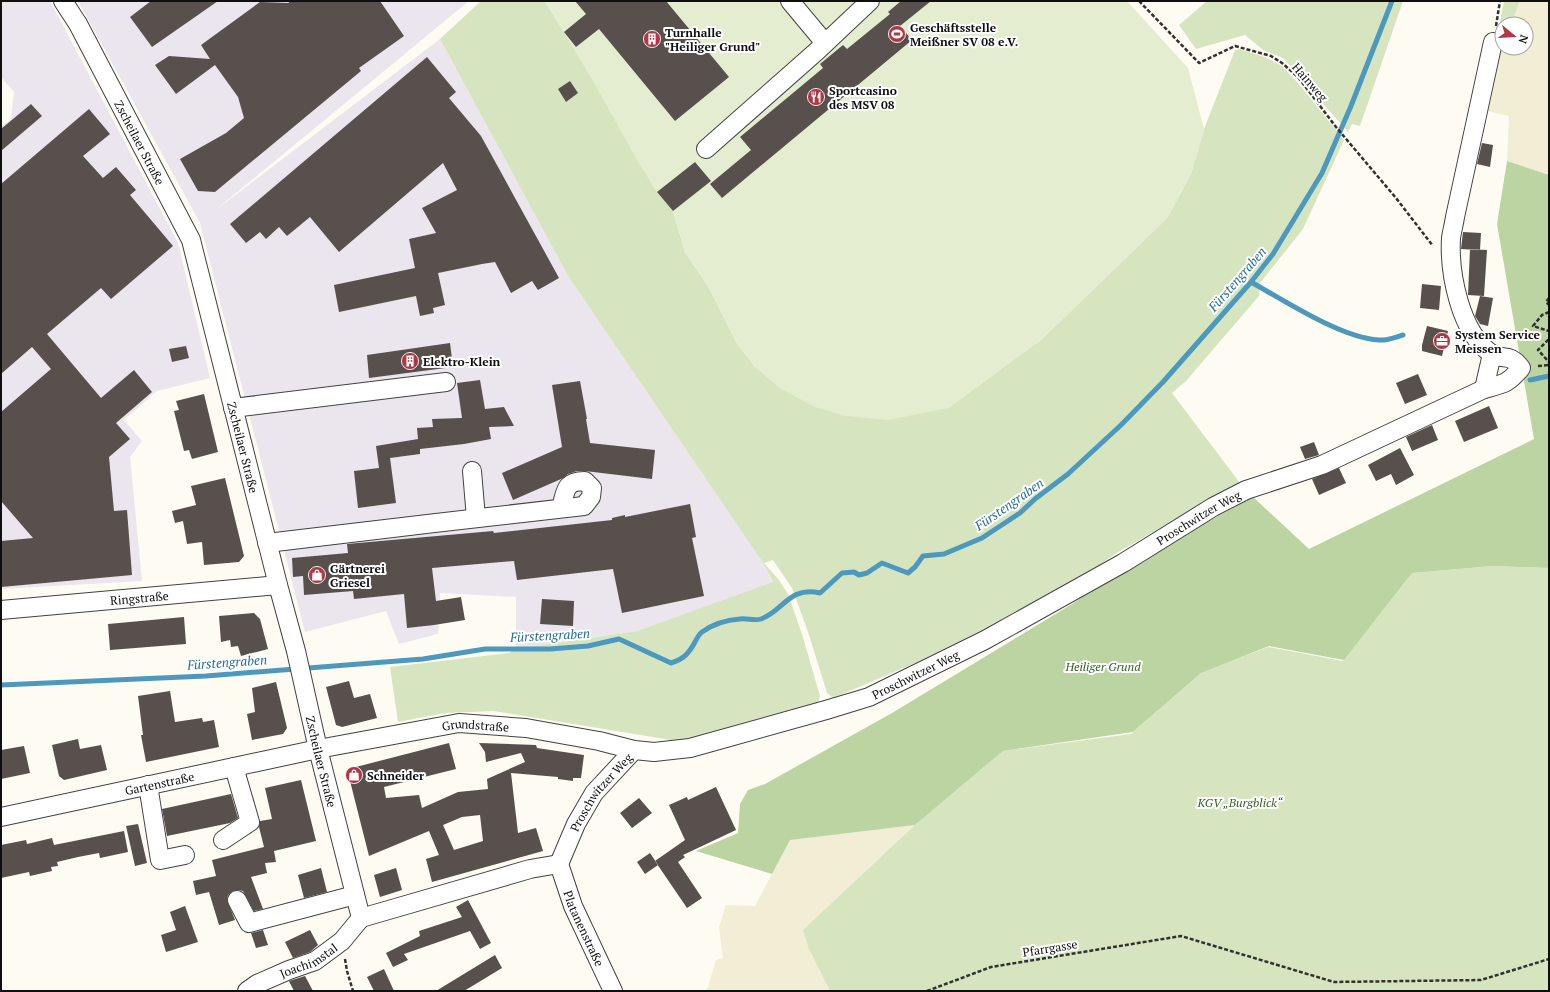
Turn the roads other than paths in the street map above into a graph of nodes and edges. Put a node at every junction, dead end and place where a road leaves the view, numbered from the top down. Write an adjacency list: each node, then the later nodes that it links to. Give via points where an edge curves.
1 (63, 1): 10 (street, Zscheilaer Straße, via 78,24 191,240)
2 (790, 1): 5 (street)
3 (870, 1): 5 (street)
4 (1493, 42): 7 (street, via 1452,237 1452,263 1460,306 1472,334)
5 (825, 43): 6 (street)
6 (706, 149)
7 (1492, 354): 9 (street); 9 (street, Proschwitzer Weg, via 1515,360 1521,368 1506,384)
8 (446, 382): 10 (street)
9 (1484, 389): 18 (street, Proschwitzer Weg, via 1322,464 1246,490 1213,507 1123,563 985,640 869,697 690,748 654,752)
10 (233, 408): 14 (street, Zscheilaer Straße)
11 (472, 471): 13 (street)
12 (560, 508): 13 (street)
13 (476, 518): 14 (street)
14 (267, 543): 15 (street, Zscheilaer Straße)
15 (278, 585): 16 (street, Ringstraße); 17 (street, Zscheilaer Straße)
16 (1, 610)
17 (318, 749): 18 (street, Grundstraße, via 459,723 526,728); 19 (street, Gartenstraße); 25 (street, Zscheilaer Straße)
18 (634, 750): 24 (street, Proschwitzer Weg, via 594,793 576,824)
19 (234, 767): 20 (street, Gartenstraße); 22 (street, via 250,822)
20 (148, 785): 21 (street, Gartenstraße); 23 (street, via 160,860)
21 (1, 817)
22 (223, 840)
23 (185, 855)
24 (559, 864): 27 (street, via 530,869); 29 (street, Platanenstraße, via 573,906)
25 (355, 895): 26 (street, via 249,923); 27 (street, Zscheilaer Straße)
26 (237, 900)
27 (361, 918): 28 (street, Joachimstal, via 342,941 315,961)
28 (247, 991)
29 (613, 991)

